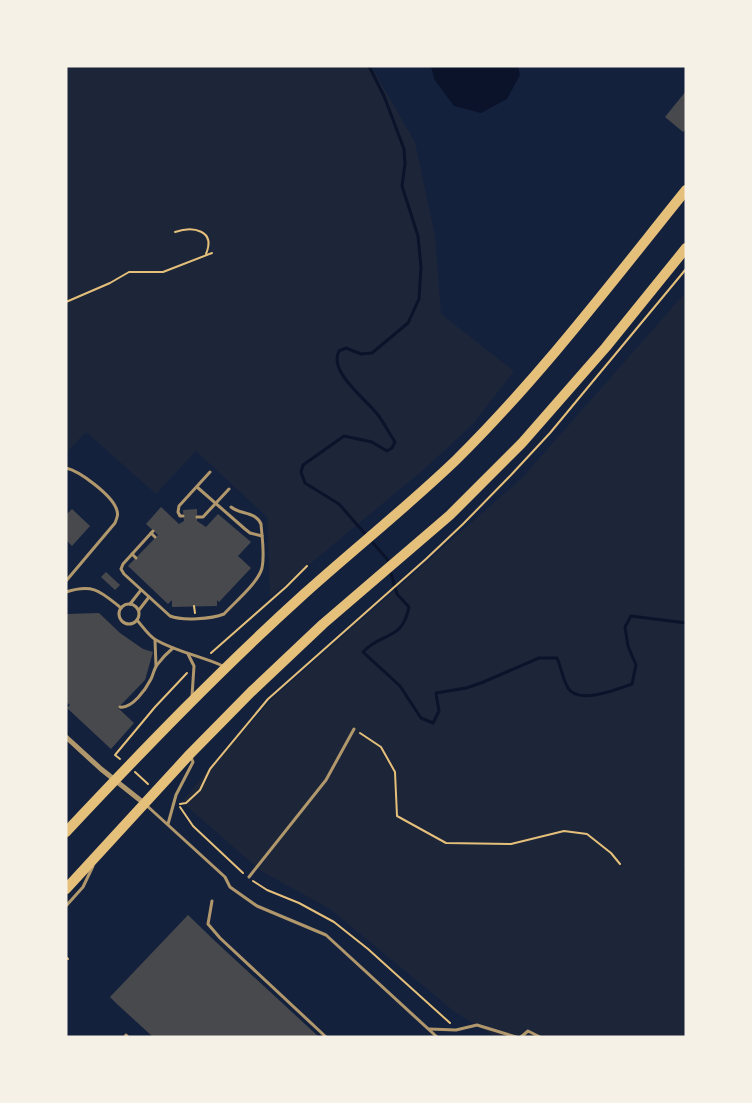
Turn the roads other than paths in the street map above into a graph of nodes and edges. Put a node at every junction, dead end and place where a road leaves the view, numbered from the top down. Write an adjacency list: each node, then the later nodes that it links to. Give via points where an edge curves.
1 (686, 190): 27 (highway, via 532,380 455,460)
2 (686, 248): 32 (highway, via 548,416 478,488 284,661)
3 (66, 468): 15 (lane, via 74,470 104,494 116,506 118,514 115,523)
4 (210, 472): 5 (lane)
5 (197, 487): 7 (lane); 9 (lane, via 179,506 180,516)
6 (229, 489): 7 (lane)
7 (216, 504): 10 (lane, via 203,517); 11 (lane, via 244,529)
8 (232, 506): 11 (lane, via 259,520)
9 (184, 516)
10 (197, 517)
11 (262, 536): 18 (lane, via 261,570 224,614 176,619)
12 (155, 538): 13 (lane, via 152,532)
13 (132, 554): 14 (lane); 16 (lane, via 121,569)
14 (136, 558)
15 (66, 581)
16 (141, 590): 18 (lane); 19 (lane)
17 (66, 592): 20 (lane, via 92,588)
18 (149, 597): 21 (lane)
19 (130, 604): 20 (lane); 21 (lane)
20 (122, 608): 22 (lane, via 120,616 123,622 131,624)
21 (138, 611): 22 (lane)
22 (137, 620): 23 (lane)
23 (155, 640): 24 (lane); 26 (lane)
24 (174, 648): 25 (lane); 26 (lane)
25 (188, 653): 27 (lane); 28 (lane, via 194,666)
26 (156, 666): 29 (lane, via 151,680 138,695 127,706)
27 (225, 668): 28 (highway)
28 (192, 701): 33 (highway)
29 (120, 707)
30 (354, 729): 39 (lane, via 326,780)
31 (66, 737): 33 (street)
32 (190, 754): 34 (highway); 36 (lane, via 193,762 176,794)
33 (115, 780): 34 (street); 35 (highway)
34 (144, 804): 36 (lane); 38 (highway)
35 (70, 823): 37 (highway)
36 (168, 824): 43 (lane, via 224,877 230,888 256,906 326,935)
37 (66, 832)
38 (99, 854): 40 (highway); 42 (lane, via 83,887)
39 (249, 877)
40 (66, 889)
41 (212, 901): 44 (lane, via 208,924)
42 (66, 906)
43 (428, 1029): 45 (lane); 46 (lane, via 456,1030 476,1025)
44 (326, 1037)
45 (437, 1037)
46 (516, 1037)
47 (521, 1037): 48 (lane, via 528,1031)
48 (540, 1037)

